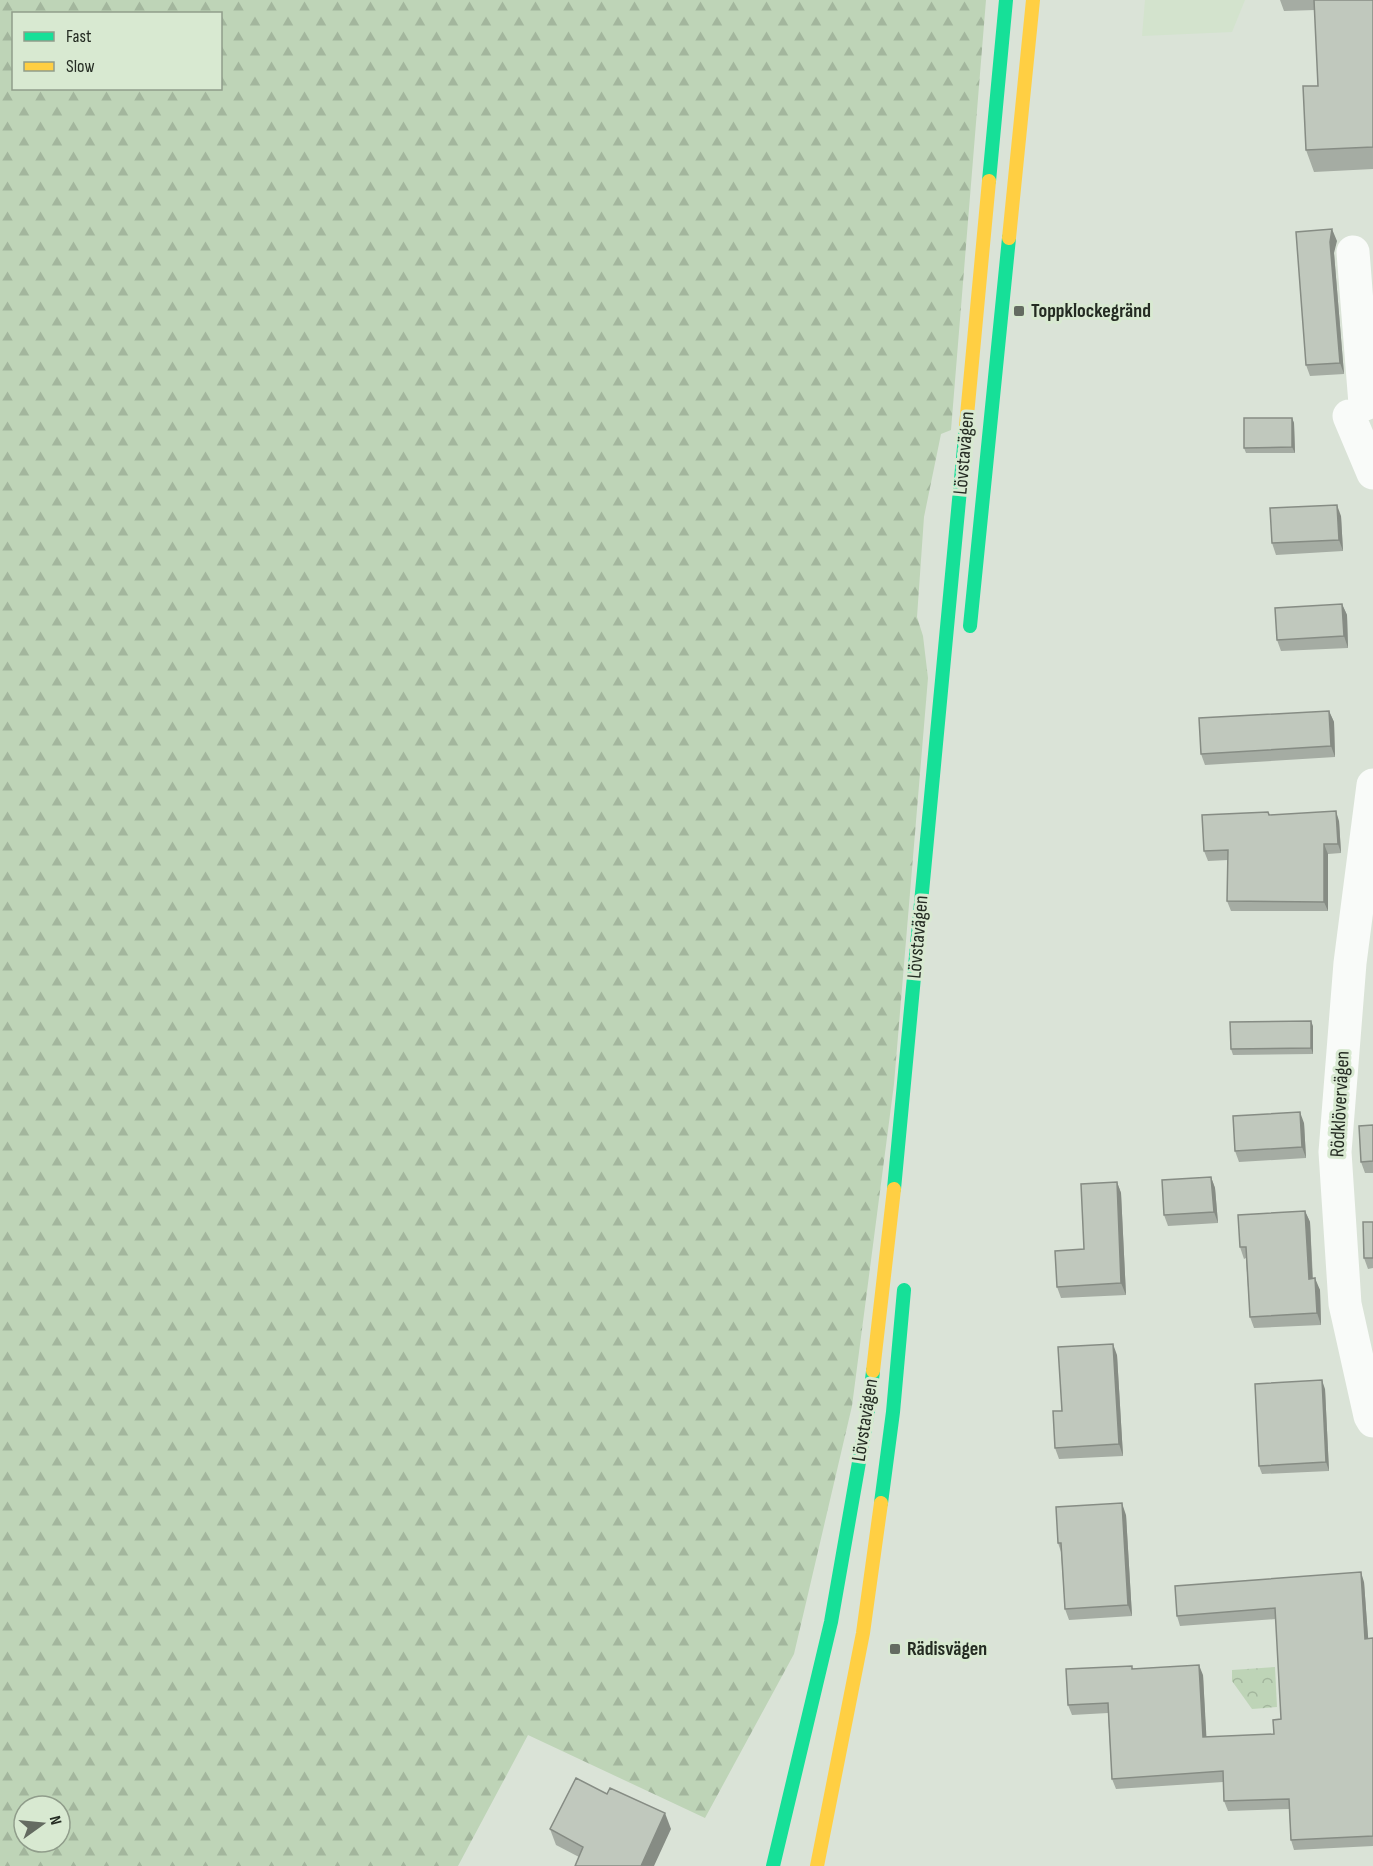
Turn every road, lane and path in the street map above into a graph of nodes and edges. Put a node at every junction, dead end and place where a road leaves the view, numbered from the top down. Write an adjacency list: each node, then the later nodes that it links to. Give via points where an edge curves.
1 (1006, 0): 9 (street, Lövstavägen, via 894,1188 868,1405 831,1622)
2 (1033, 0): 5 (street, Lövstavägen)
3 (1353, 252): 4 (street, via 1357,410)
4 (1373, 473)
5 (969, 642)
6 (1373, 785): 8 (street, Rödklövervägen, via 1350,963 1335,1152 1345,1304)
7 (906, 1272): 10 (street, Lövstavägen, via 893,1412 863,1633)
8 (1373, 1421)
9 (773, 1866)
10 (817, 1866)

